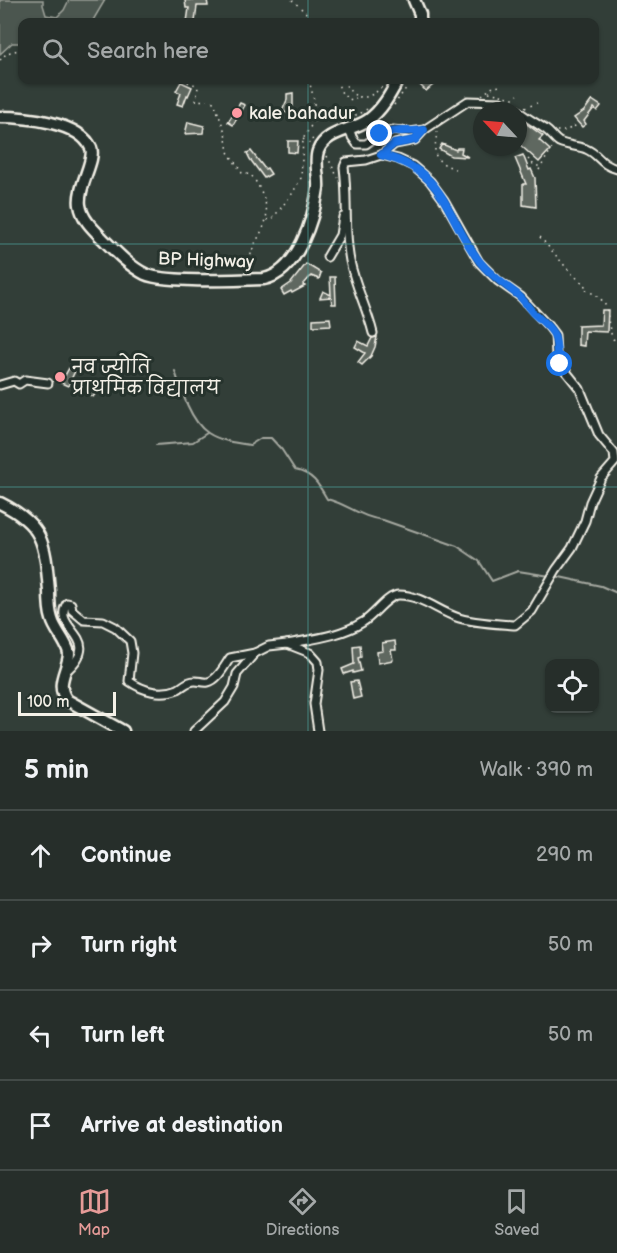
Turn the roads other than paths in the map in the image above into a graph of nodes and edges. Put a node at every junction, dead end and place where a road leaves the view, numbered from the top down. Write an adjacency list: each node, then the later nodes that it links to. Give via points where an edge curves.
1 (414, 0): 2 (highway)
2 (420, 18)
3 (396, 84): 7 (highway, via 374,116)
4 (500, 102): 8 (street, via 468,101)
5 (0, 117): 7 (highway, BP Highway, via 33,119 74,131 86,140 93,151 79,199 88,223 113,250 144,273 161,278 264,279 277,274 291,260 309,227 318,188 318,151)
6 (527, 118): 10 (street, via 560,142 586,149 605,166)
7 (347, 128): 8 (street, via 357,144 366,144 393,130)
8 (426, 129): 9 (street, via 415,140 394,144)
9 (381, 155): 11 (street, via 346,162); 17 (street, via 413,166 430,181 479,262 549,327 555,335 560,364 580,389 615,462 601,478 572,548 532,610 515,625 459,618 398,594 389,597 363,622 340,632)
10 (617, 169)
11 (346, 182): 12 (street, via 340,235); 13 (street, via 350,259)
12 (327, 257)
13 (373, 333)
14 (48, 383): 15 (street, via 14,381)
15 (0, 385)
16 (0, 503): 19 (highway, via 24,517 42,540 52,619 69,652)
17 (287, 644): 18 (street); 22 (street, via 310,652 318,662 314,704)
18 (255, 653): 19 (street, via 230,658 215,679 208,682 198,680 166,692 153,692 129,681 132,653 130,641 122,632 103,621 84,620 67,603 65,615 82,650 78,661); 21 (street, via 237,674 225,702)
19 (63, 674): 20 (highway, via 62,692 67,700)
20 (123, 731)
21 (194, 731)
22 (318, 731)

